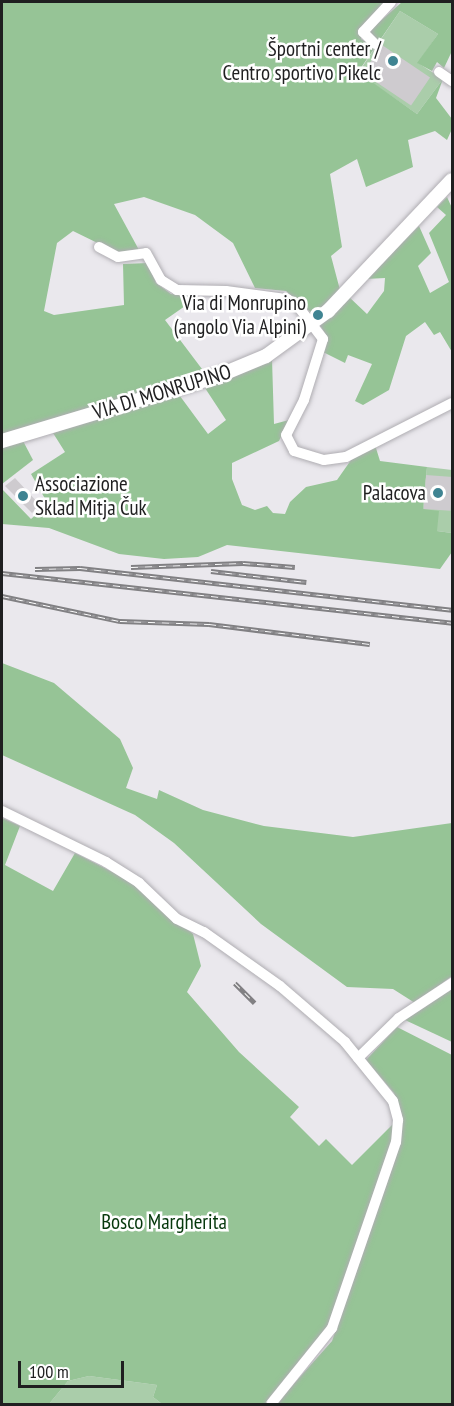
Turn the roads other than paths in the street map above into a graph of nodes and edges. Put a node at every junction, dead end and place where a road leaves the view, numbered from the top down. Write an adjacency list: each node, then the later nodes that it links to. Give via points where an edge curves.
1 (392, 2): 2 (street, via 363,32)
2 (375, 44)
3 (440, 72): 4 (street)
4 (453, 81)
5 (453, 180): 7 (main road, VIA DI MONRUPINO)
6 (99, 247): 7 (street, via 118,257 146,254 161,280 177,290 287,299)
7 (314, 324): 8 (street, via 322,335 320,352 299,414 285,439 294,452 324,460 346,457); 9 (main road, VIA DI MONRUPINO, via 238,369)
8 (453, 403)
9 (2, 441)
10 (2, 811): 12 (street, via 139,883 177,919 204,932 280,986)
11 (453, 983): 12 (street, via 399,1018)
12 (358, 1058): 13 (street, via 393,1101 398,1120 396,1142 327,1340)
13 (271, 1404)

